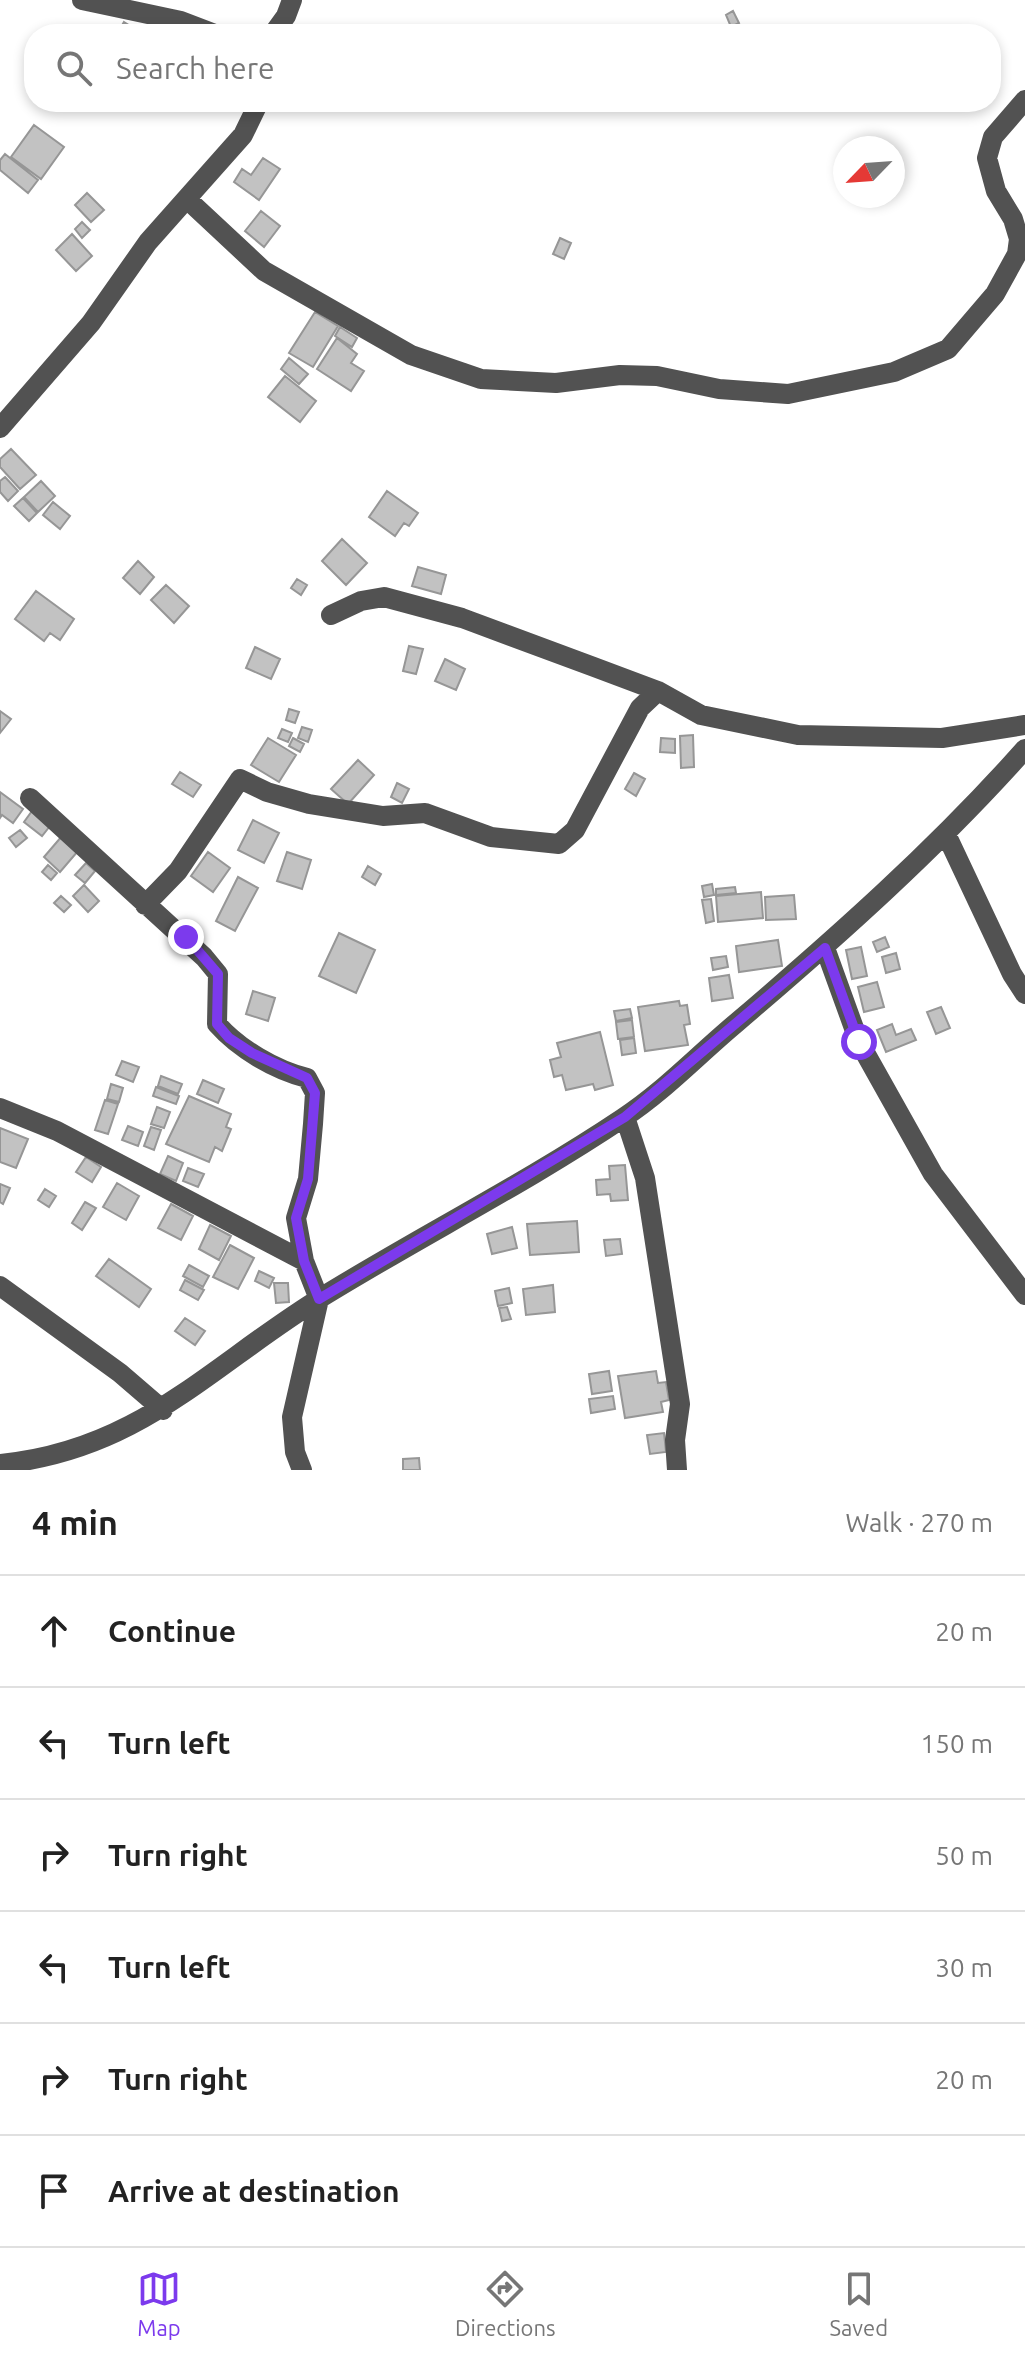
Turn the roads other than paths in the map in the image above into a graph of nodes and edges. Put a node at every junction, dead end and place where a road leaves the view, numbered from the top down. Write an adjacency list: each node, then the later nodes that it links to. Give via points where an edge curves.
1 (82, 0): 3 (street)
2 (292, 0): 4 (street)
3 (189, 24)
4 (280, 24)
5 (1025, 100): 8 (street, via 993,137 987,158)
6 (254, 112): 7 (street, via 243,135)
7 (189, 201): 8 (street, via 264,271 411,355 481,379 556,383 657,376 719,389 788,394 894,372 948,349 995,294); 9 (street, via 148,242 91,323)
8 (1021, 252)
9 (0, 428)
10 (331, 615): 11 (street, via 384,597 462,618)
11 (658, 691): 12 (street, via 701,715 798,735 942,738); 16 (street, via 640,708 575,830 559,844 491,837 425,813 383,816 309,804 240,779 178,871)
12 (1025, 725)
13 (1025, 749): 15 (street)
14 (30, 798): 16 (street)
15 (946, 834): 17 (street); 18 (street)
16 (145, 905): 21 (street, via 186,937 218,974 217,1024 229,1038 307,1078 315,1093 308,1179 296,1218)
17 (825, 948): 20 (street); 23 (street, via 859,1042 933,1174)
18 (1025, 994)
19 (0, 1108): 21 (street, via 57,1131)
20 (625, 1117): 24 (street); 28 (street, via 645,1178 680,1404)
21 (304, 1261): 24 (street)
22 (0, 1286): 25 (street)
23 (1025, 1295)
24 (319, 1299): 25 (street); 27 (street, via 292,1417)
25 (163, 1410): 26 (street, via 91,1445 34,1461)
26 (0, 1464)
27 (302, 1470)
28 (677, 1470)

